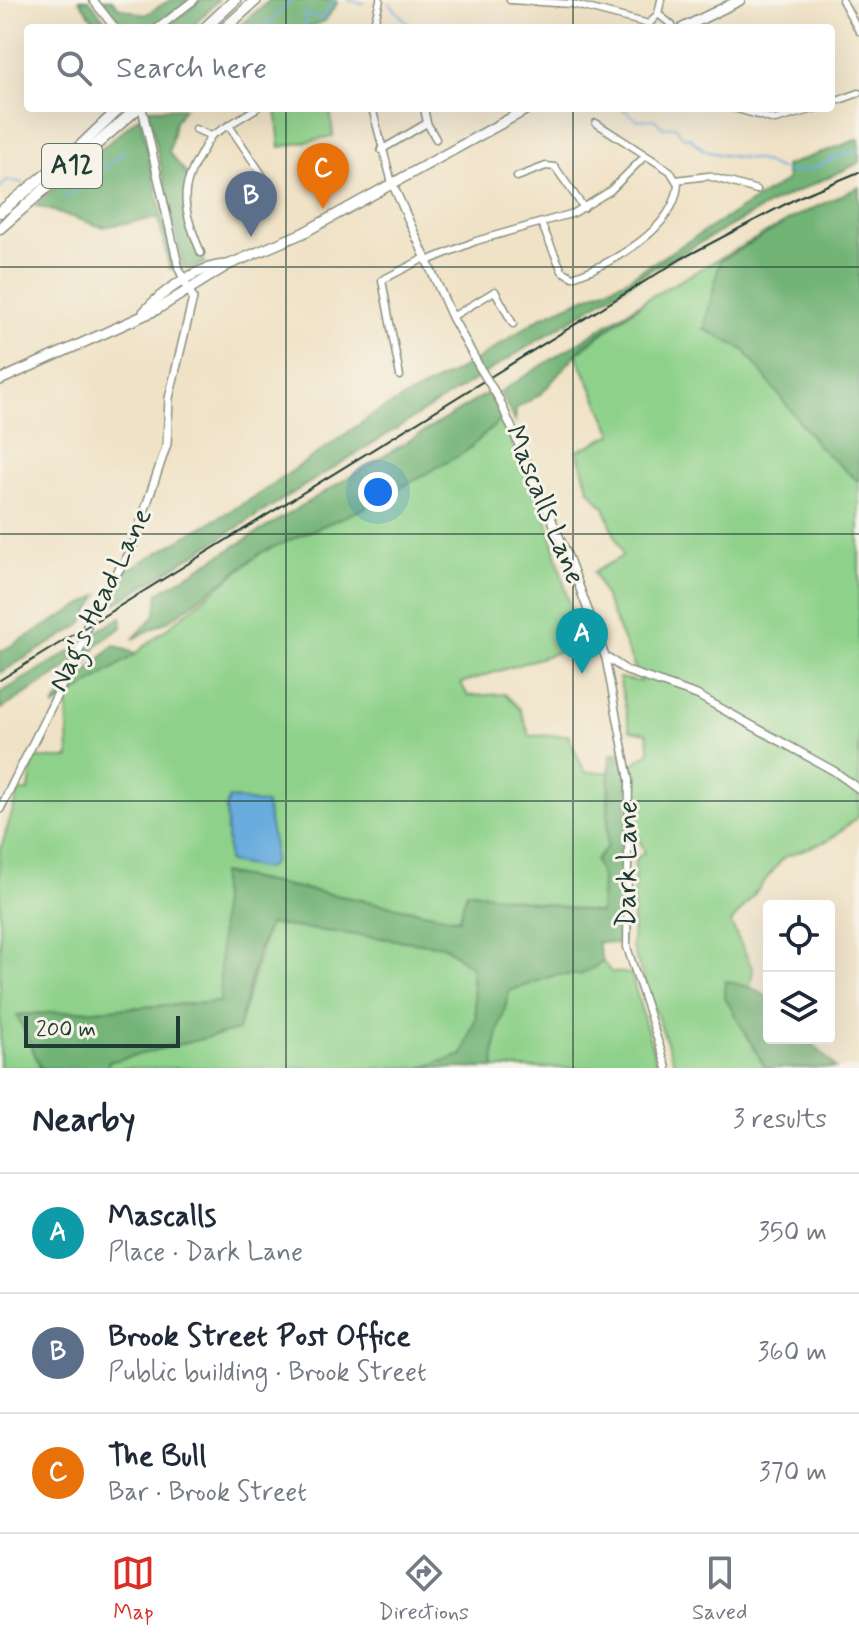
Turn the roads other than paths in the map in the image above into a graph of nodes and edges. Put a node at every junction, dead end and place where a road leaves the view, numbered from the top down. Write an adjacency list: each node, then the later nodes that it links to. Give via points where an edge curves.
1 (93, 0): 12 (street)
2 (194, 0): 13 (street)
3 (235, 0): 14 (highway)
4 (256, 0): 15 (highway)
5 (380, 0): 16 (street)
6 (510, 0): 10 (street)
7 (661, 0): 11 (street)
8 (740, 0): 20 (main road)
9 (842, 0): 21 (street)
10 (550, 1): 17 (street)
11 (658, 14): 18 (street); 19 (street)
12 (112, 24)
13 (163, 24)
14 (209, 24)
15 (229, 24)
16 (374, 24)
17 (642, 24)
18 (650, 24)
19 (671, 24)
20 (691, 24)
21 (859, 31)
22 (859, 93): 23 (street)
23 (835, 102)
24 (116, 112): 49 (highway, A12)
25 (135, 112): 51 (highway, A12)
26 (142, 112): 54 (street, Nag's Head Lane)
27 (244, 112): 35 (street)
28 (373, 112): 39 (street)
29 (425, 112): 33 (street)
30 (522, 112): 45 (main road)
31 (748, 112): 32 (street, via 775,120)
32 (797, 112)
33 (427, 123): 38 (street); 39 (street)
34 (596, 123): 40 (street)
35 (230, 127): 37 (street); 42 (street)
36 (195, 129): 37 (street)
37 (211, 136): 52 (street, via 184,184 188,222)
38 (436, 139)
39 (381, 150): 45 (street)
40 (645, 156): 44 (street); 48 (street)
41 (265, 159): 42 (street)
42 (257, 165): 47 (street, via 264,183)
43 (517, 177): 48 (street, via 525,170 555,167)
44 (676, 180): 46 (street, via 708,176); 50 (street, via 676,198 660,221 623,252 573,277 562,271)
45 (392, 183): 53 (street, Mascalls Lane); 54 (main road, via 303,233 218,265)
46 (757, 190)
47 (237, 203)
48 (584, 208): 50 (street)
49 (0, 212)
50 (541, 223): 53 (street)
51 (0, 228)
52 (201, 253)
53 (426, 259): 57 (street, Mascalls Lane); 59 (street, via 382,280)
54 (187, 286): 60 (main road, via 86,343); 65 (street, Nag's Head Lane, via 192,303 169,398 167,444 146,513 123,565 90,615 82,645)
55 (503, 287): 56 (street)
56 (495, 291): 57 (street); 58 (street)
57 (452, 317): 61 (street, Mascalls Lane, bridge, via 499,399)
58 (513, 324)
59 (400, 376)
60 (0, 380)
61 (605, 656): 62 (street, Mascalls Lane); 63 (street, Dark Lane)
62 (618, 667): 63 (street); 64 (street, Mascalls Lane, via 697,695)
63 (610, 675): 66 (street, Dark Lane, via 629,780 627,947)
64 (859, 789)
65 (0, 809)
66 (667, 1068)

